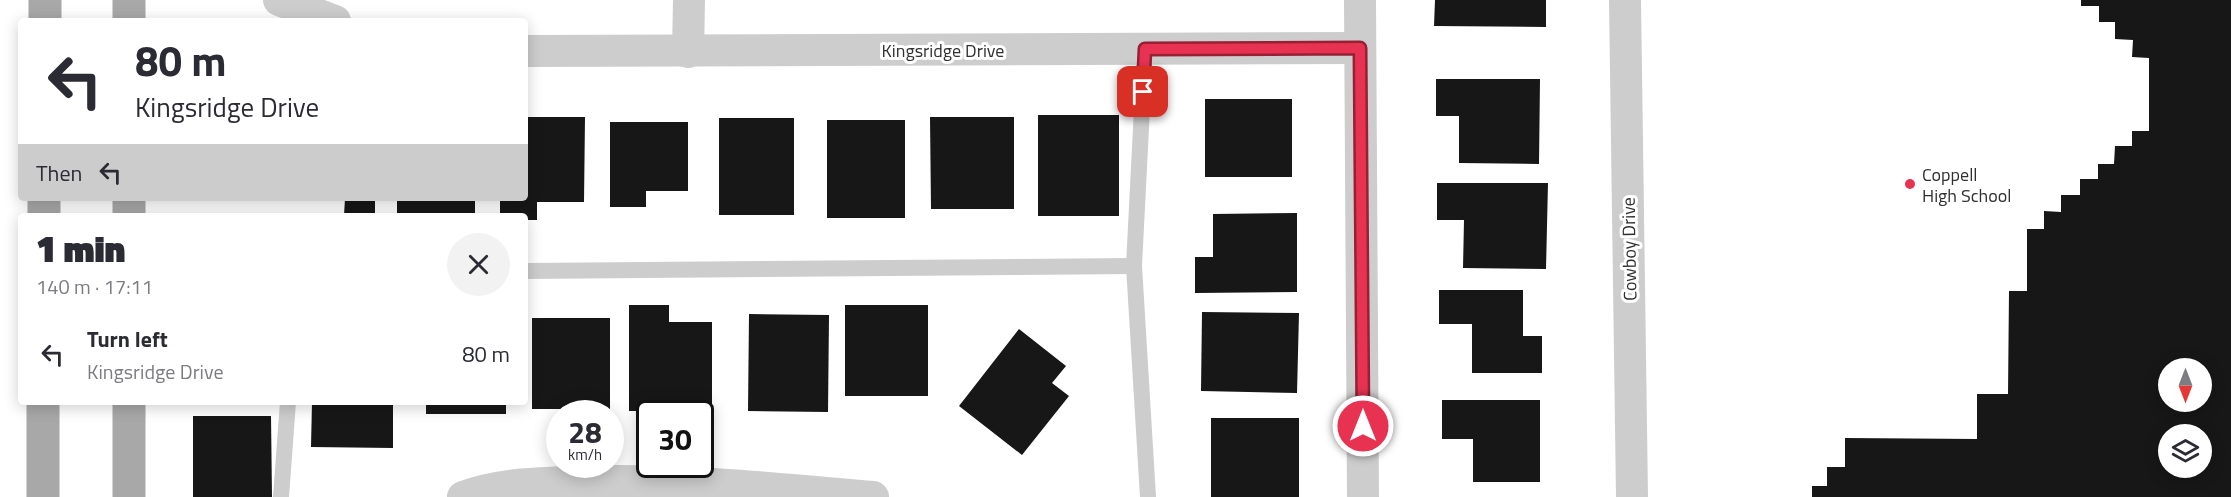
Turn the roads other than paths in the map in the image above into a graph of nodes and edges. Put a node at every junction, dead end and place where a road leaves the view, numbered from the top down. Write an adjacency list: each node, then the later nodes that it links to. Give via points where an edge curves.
1 (45, 0): 7 (main road)
2 (129, 0): 8 (main road)
3 (279, 0): 9 (street)
4 (689, 0): 13 (street)
5 (1360, 0): 10 (street)
6 (1625, 0): 26 (street, Cowboy Drive)
7 (45, 18)
8 (129, 18)
9 (327, 18)
10 (1360, 48): 11 (street, Kingsridge Drive); 25 (street)
11 (1145, 49): 13 (street, Kingsridge Drive); 14 (lane)
12 (528, 51): 13 (street, Kingsridge Drive)
13 (688, 52)
14 (1134, 266): 15 (lane); 24 (lane)
15 (528, 271)
16 (43, 405): 19 (main road)
17 (129, 405): 20 (main road)
18 (288, 405): 21 (lane)
19 (43, 497)
20 (129, 497)
21 (281, 497)
22 (464, 497): 23 (street, via 524,484 601,481 727,484)
23 (873, 497)
24 (1148, 497)
25 (1363, 497)
26 (1632, 497)

